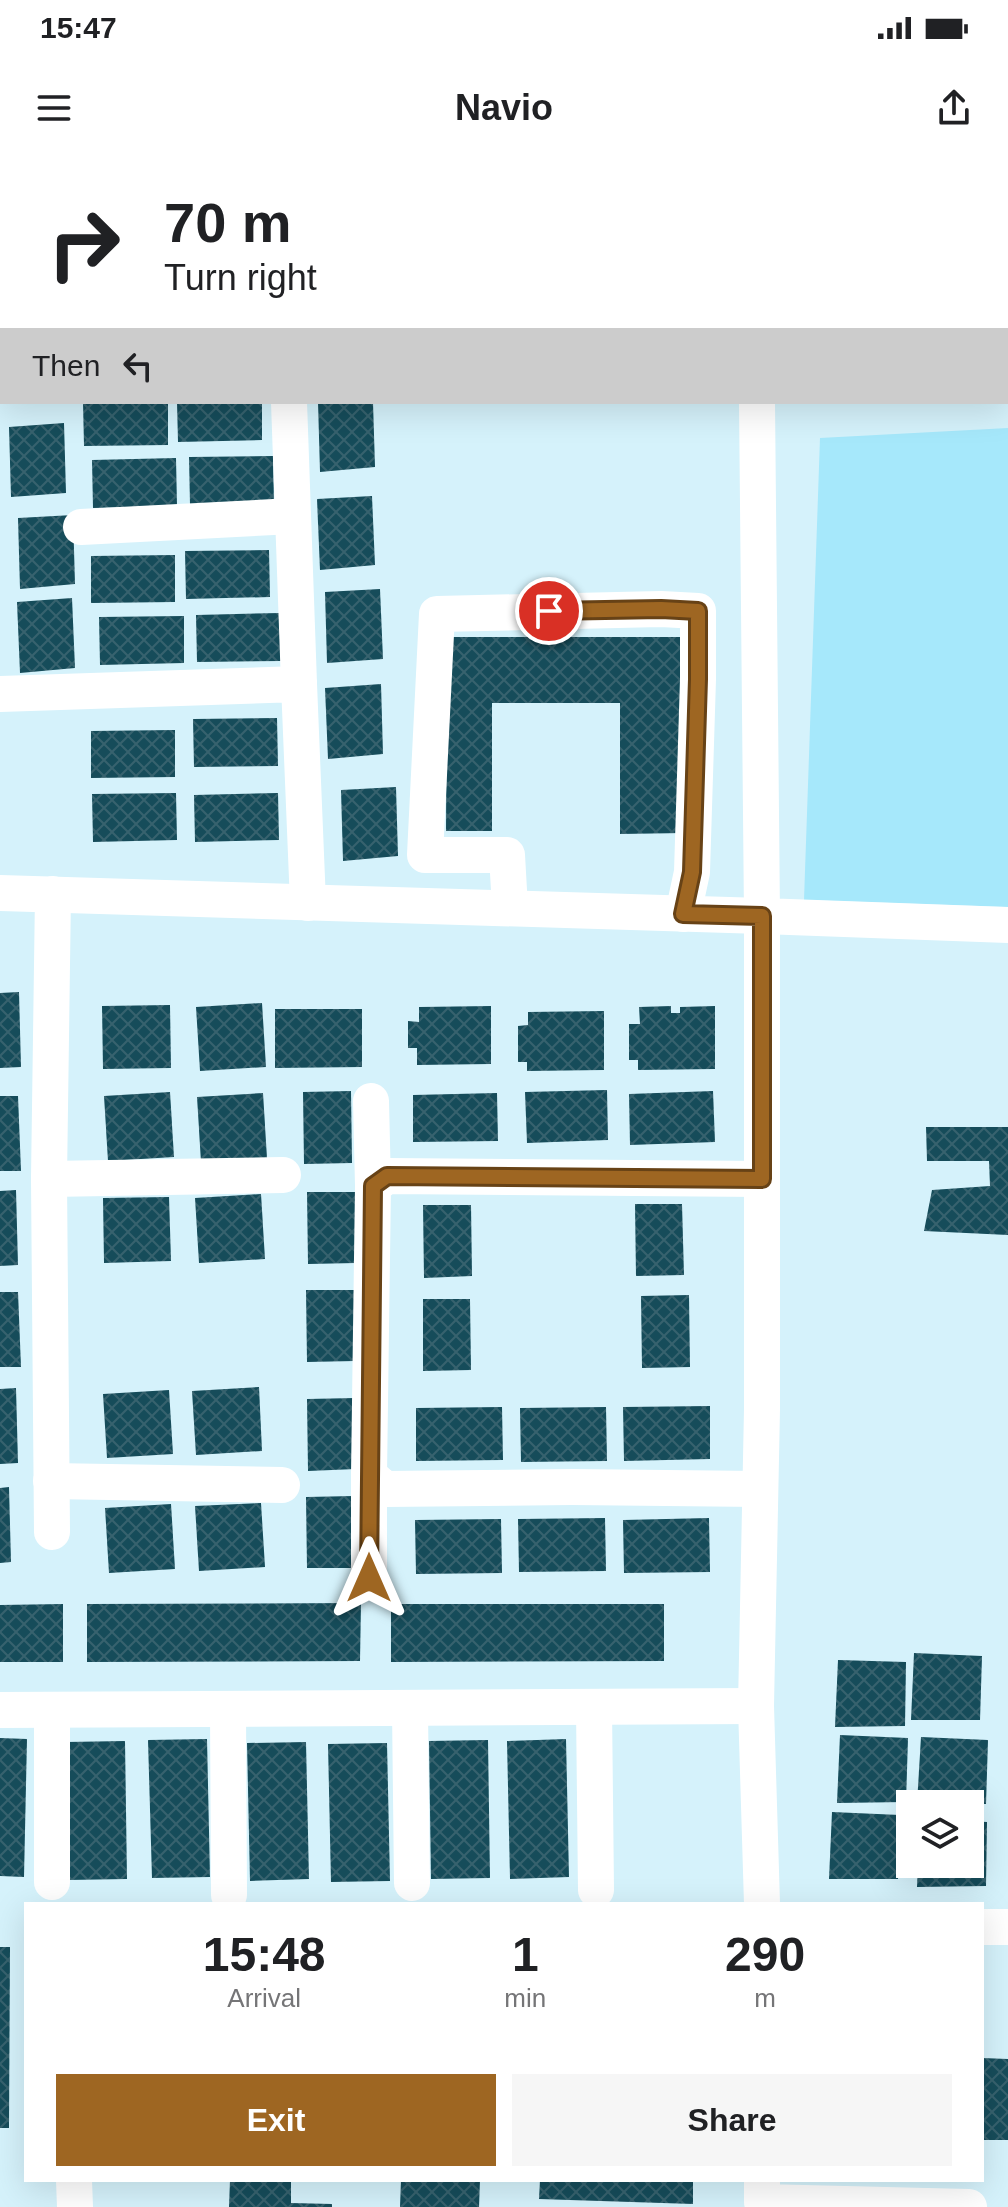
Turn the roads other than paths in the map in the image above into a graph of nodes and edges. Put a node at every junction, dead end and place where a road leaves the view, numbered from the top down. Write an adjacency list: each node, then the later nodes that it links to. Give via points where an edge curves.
1 (289, 404): 3 (street)
2 (757, 404): 13 (street)
3 (293, 516): 4 (street); 6 (street)
4 (81, 527)
5 (0, 669): 7 (street)
6 (299, 684): 7 (street); 10 (street)
7 (0, 694)
8 (0, 893): 9 (street)
9 (53, 894): 10 (street); 17 (street)
10 (308, 903): 11 (street)
11 (510, 908): 12 (street); 12 (street, via 507,855 425,855 437,614 661,609 698,611 692,872)
12 (683, 914): 13 (street)
13 (762, 916): 14 (street); 18 (street)
14 (1008, 925)
15 (371, 1101): 19 (street)
16 (283, 1175): 17 (street)
17 (49, 1179): 21 (street)
18 (762, 1179): 19 (street, via 387,1176); 23 (street)
19 (373, 1186): 20 (street)
20 (369, 1475): 23 (street, via 385,1489); 25 (street)
21 (51, 1481): 22 (street); 24 (street)
22 (282, 1485)
23 (760, 1489): 26 (street)
24 (52, 1532)
25 (369, 1578)
26 (756, 1706): 27 (street); 36 (street)
27 (594, 1707): 29 (street); 34 (street)
28 (228, 1709): 29 (street); 31 (street); 35 (street)
29 (410, 1709): 33 (street)
30 (0, 1710): 31 (street)
31 (52, 1710): 32 (street)
32 (52, 1882)
33 (412, 1883)
34 (596, 1890)
35 (229, 1895)
36 (762, 1902)
37 (984, 1927): 38 (street)
38 (1008, 1927)
39 (74, 2182): 41 (street)
40 (762, 2196): 42 (street)
41 (75, 2207)
42 (969, 2207)

